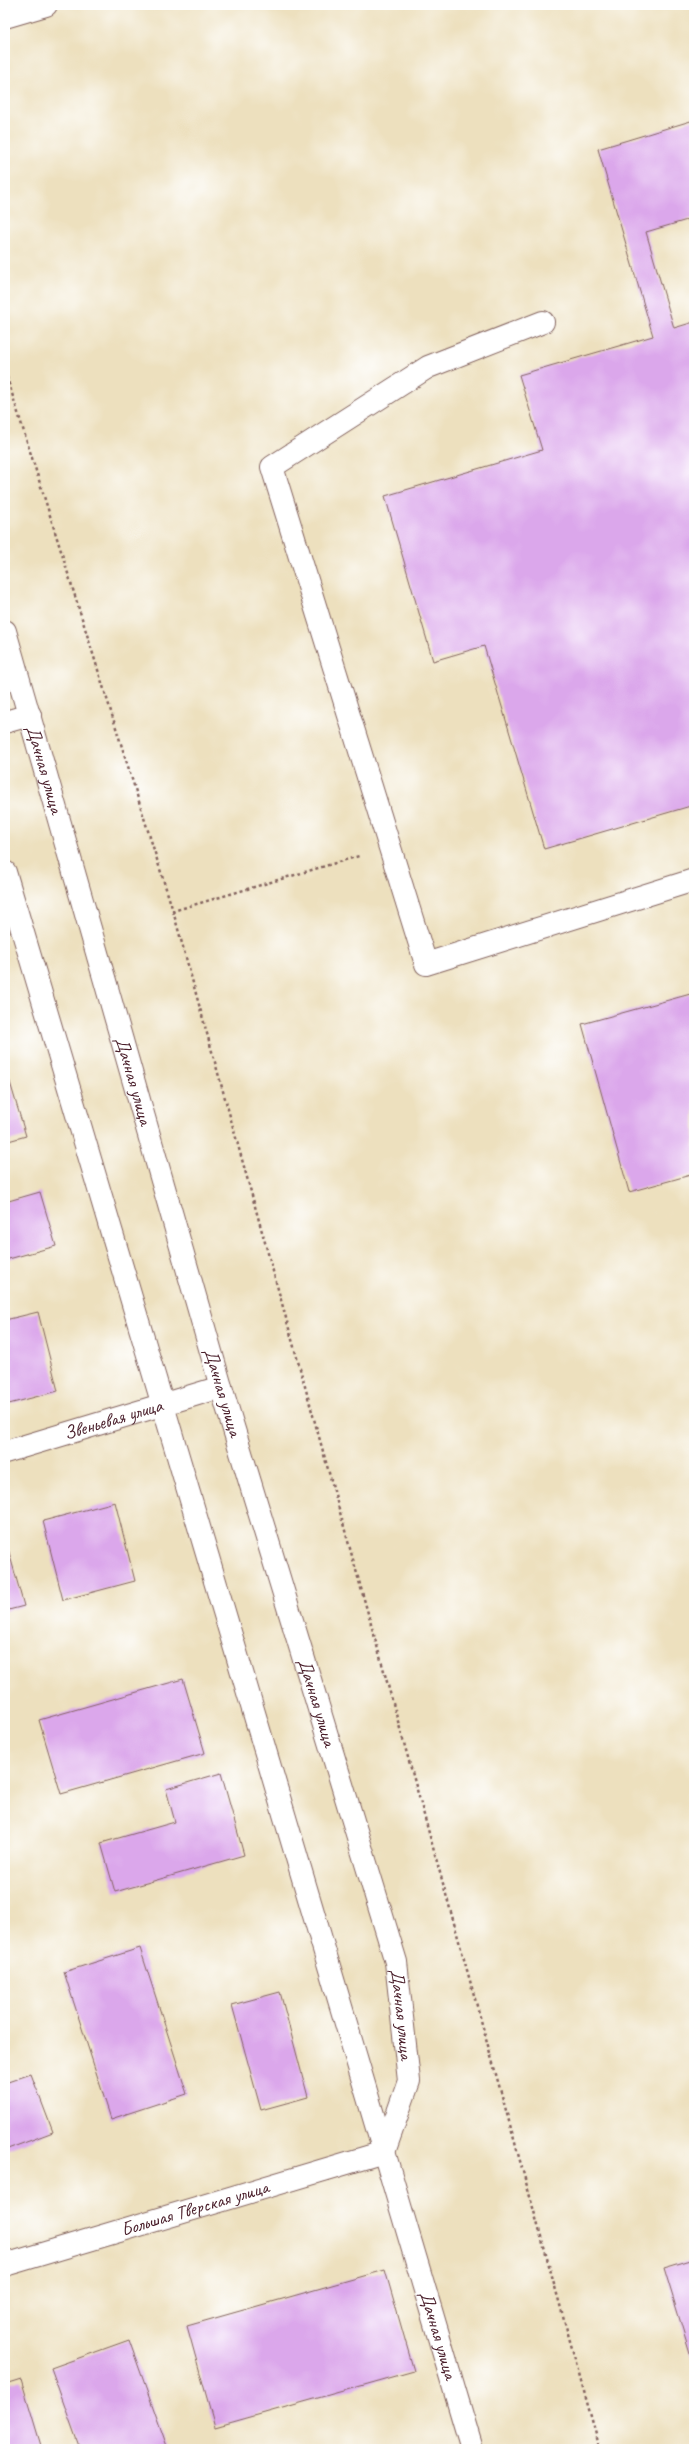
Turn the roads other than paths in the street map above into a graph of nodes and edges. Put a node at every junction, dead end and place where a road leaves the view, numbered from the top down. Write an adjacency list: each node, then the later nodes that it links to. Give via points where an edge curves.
1 (46, 5): 2 (street)
2 (5, 17)
3 (544, 322): 8 (street, via 428,367 272,467 426,964)
4 (5, 632): 5 (street, Дачная улица)
5 (30, 715): 6 (street); 9 (street, Дачная улица)
6 (5, 722)
7 (5, 872): 10 (street, Дачная улица)
8 (694, 880)
9 (221, 1387): 10 (street, Звеньевая улица); 12 (street, Дачная улица, via 396,1962 410,2081)
10 (162, 1405): 11 (street, Звеньевая улица); 12 (street, Дачная улица)
11 (5, 1452)
12 (384, 2152): 13 (street, Большая Тверская улица); 14 (street, Дачная улица)
13 (5, 2265)
14 (472, 2449)

